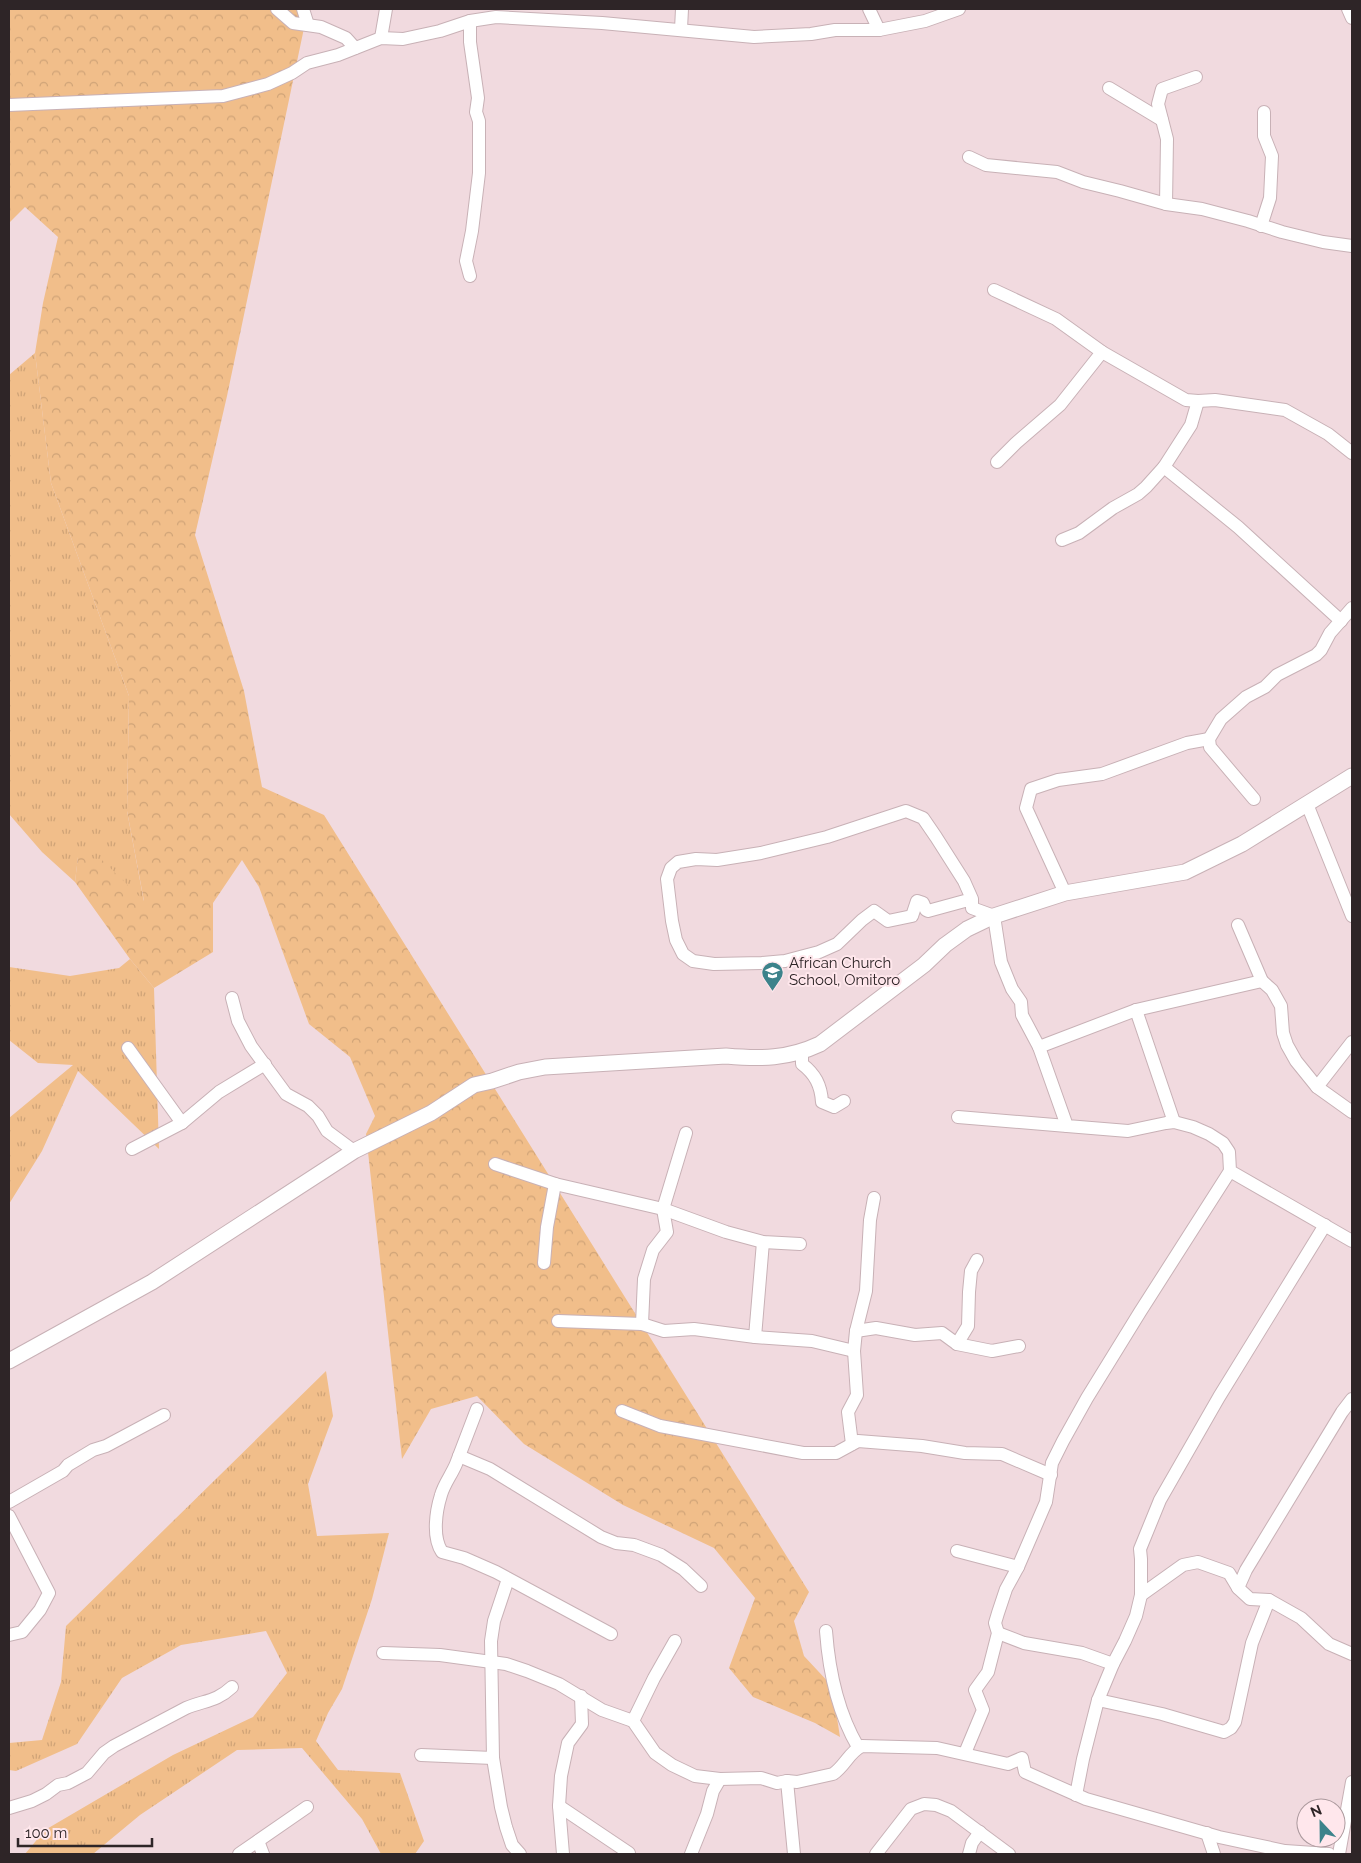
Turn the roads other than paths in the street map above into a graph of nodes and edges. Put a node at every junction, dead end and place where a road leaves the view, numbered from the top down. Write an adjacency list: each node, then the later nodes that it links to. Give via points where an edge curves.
1 (277, 9): 10 (street, via 292,23)
2 (303, 9): 10 (street)
3 (386, 9): 13 (street)
4 (682, 9): 11 (street)
5 (869, 9): 12 (street)
6 (958, 9): 12 (street, via 925,21)
7 (1348, 9): 8 (street)
8 (1352, 18)
9 (470, 21): 11 (street, via 496,17 530,18); 13 (street, via 403,39); 24 (street, via 479,121 479,173 466,261)
10 (308, 25): 14 (street, via 321,26 346,38)
11 (681, 29): 12 (street, via 754,37)
12 (879, 30)
13 (381, 38): 14 (street)
14 (355, 48): 17 (street, via 307,63 268,84 223,96)
15 (1196, 77): 19 (street, via 1162,90 1158,104)
16 (1109, 88): 19 (street)
17 (9, 105)
18 (1264, 112): 22 (street, via 1264,136 1272,156 1270,198)
19 (1162, 120): 21 (street, via 1167,139)
20 (969, 158): 21 (street, via 986,165 1057,172 1082,182)
21 (1166, 204): 22 (street, via 1202,209)
22 (1262, 226): 23 (street)
23 (1352, 246)
24 (470, 276)
25 (994, 290): 26 (street, via 1056,319)
26 (1102, 352): 27 (street, via 1186,400); 29 (street, via 1060,405)
27 (1198, 401): 28 (street, via 1215,400 1285,410); 30 (street, via 1191,425)
28 (1351, 448)
29 (996, 462)
30 (1164, 467): 31 (street, via 1138,494 1079,533); 33 (street, via 1238,527)
31 (1062, 540)
32 (1352, 608): 33 (street)
33 (1341, 621): 34 (street, via 1316,656 1277,675 1265,687 1246,697 1221,719)
34 (1209, 739): 36 (street, via 1210,747); 38 (street, via 1187,743 1102,774 1058,780 1031,789 1026,808)
35 (1352, 776): 37 (main road)
36 (1254, 799)
37 (1307, 804): 38 (main road, via 1242,844 1185,872); 41 (street)
38 (1065, 893): 40 (main road)
39 (972, 899): 39 (street, via 923,818 906,811 827,837 761,853 678,862 671,868 667,879 672,921 682,954 693,961 714,964 785,962 837,944 874,911 888,921 912,916 917,901 924,903 928,911); 40 (street, via 972,908)
40 (994, 916): 47 (street, via 1002,962 1012,989 1021,1002 1022,1016); 49 (main road, via 967,929 820,1044)
41 (1352, 916)
42 (1238, 926): 43 (street)
43 (1262, 981): 45 (street); 51 (street, via 1282,1006 1287,1045)
44 (232, 998): 50 (street, via 238,1021)
45 (1136, 1010): 47 (street); 55 (street)
46 (1352, 1042): 51 (street)
47 (1039, 1047): 57 (street)
48 (128, 1048): 56 (street)
49 (802, 1052): 52 (street, via 802,1064 816,1078 822,1102 834,1107); 60 (main road, via 752,1058 726,1056 545,1067 519,1072 474,1085 431,1113)
50 (265, 1064): 56 (street, via 219,1092); 60 (street, via 286,1094 308,1106 326,1130)
51 (1317, 1087): 53 (street)
52 (844, 1101)
53 (1352, 1112)
54 (958, 1117): 57 (street)
55 (1174, 1122): 57 (street, via 1128,1131); 62 (street, via 1223,1142 1229,1152)
56 (182, 1123): 59 (street)
57 (1066, 1126)
58 (686, 1133): 65 (street)
59 (132, 1149)
60 (354, 1151): 79 (main road, via 152,1282)
61 (495, 1164): 63 (street)
62 (1230, 1171): 66 (street); 86 (street, via 1087,1398 1052,1463)
63 (555, 1184): 65 (street); 71 (street)
64 (874, 1198): 74 (street, via 866,1291)
65 (663, 1210): 68 (street); 73 (street, via 667,1232 653,1250 644,1279)
66 (1325, 1225): 67 (street); 91 (street, via 1160,1500 1140,1549)
67 (1352, 1241)
68 (763, 1242): 69 (street); 75 (street)
69 (800, 1244)
70 (977, 1260): 76 (street, via 970,1278 968,1326)
71 (544, 1263)
72 (558, 1321): 73 (street)
73 (642, 1324): 75 (street, via 664,1331 694,1329)
74 (856, 1331): 76 (street, via 876,1328 915,1335 942,1333); 78 (street)
75 (755, 1337): 78 (street, via 812,1341)
76 (956, 1344): 77 (street, via 992,1351)
77 (1019, 1346)
78 (854, 1350): 84 (street, via 856,1395 848,1412)
79 (9, 1361)
80 (1352, 1399): 95 (street)
81 (477, 1409): 85 (street)
82 (622, 1411): 84 (street, via 660,1426 803,1454 836,1453)
83 (164, 1415): 87 (street, via 93,1450)
84 (852, 1444): 86 (street, via 858,1441 1002,1454)
85 (459, 1456): 92 (street, via 441,1495 436,1528 438,1546 442,1552 464,1558); 93 (street, via 490,1469 601,1537 661,1555)
86 (1051, 1474): 90 (street, via 1046,1502)
87 (9, 1502)
88 (9, 1516): 101 (street, via 49,1593 22,1632)
89 (957, 1552): 90 (street)
90 (1018, 1567): 99 (street, via 1006,1589 995,1623)
91 (1140, 1578): 94 (street); 96 (street)
92 (508, 1580): 100 (street); 105 (street, via 494,1621)
93 (701, 1586)
94 (1154, 1587): 95 (street, via 1183,1565 1198,1562 1229,1573); 96 (street)
95 (1238, 1588): 97 (street, via 1250,1598)
96 (1141, 1595): 106 (street, via 1126,1641)
97 (1269, 1600): 104 (street, via 1301,1618 1329,1644); 109 (street, via 1252,1643 1231,1728 1224,1732)
98 (826, 1631): 111 (street, via 835,1691 847,1728)
99 (998, 1633): 106 (street, via 1024,1643 1082,1652); 112 (street, via 988,1672 975,1690 984,1710)
100 (611, 1634)
101 (9, 1635)
102 (675, 1641): 110 (street)
103 (383, 1653): 105 (street, via 440,1655)
104 (1352, 1654)
105 (492, 1662): 108 (street, via 527,1671); 114 (street)
106 (1113, 1664): 109 (street)
107 (232, 1688): 123 (street, via 222,1697 186,1708 114,1746 87,1773 68,1783 58,1784 32,1801)
108 (582, 1696): 110 (street, via 602,1710); 121 (street, via 582,1724 568,1743)
109 (1098, 1700): 120 (street)
110 (633, 1721): 115 (street, via 655,1753)
111 (858, 1748): 112 (street, via 870,1745 938,1748); 117 (street, via 833,1774 798,1782)
112 (965, 1753): 120 (street, via 1008,1764 1022,1758 1025,1772)
113 (421, 1755): 114 (street)
114 (493, 1758): 130 (street, via 506,1827 512,1845)
115 (698, 1777): 116 (street); 119 (street)
116 (720, 1779): 117 (street); 119 (street)
117 (787, 1781): 133 (street)
118 (1352, 1782): 139 (street)
119 (713, 1791): 132 (street)
120 (1076, 1795): 125 (street)
121 (559, 1806): 127 (street); 131 (street)
122 (308, 1807): 126 (street)
123 (9, 1808)
124 (980, 1832): 134 (street, via 951,1811 924,1804 912,1809); 135 (street); 136 (street)
125 (1207, 1834): 137 (street); 138 (street, via 1285,1851)
126 (258, 1841): 128 (street); 129 (street)
127 (630, 1853)
128 (238, 1854)
129 (263, 1854)
130 (520, 1854)
131 (563, 1854)
132 (691, 1854)
133 (794, 1854)
134 (876, 1854)
135 (970, 1854)
136 (1009, 1854)
137 (1214, 1854)
138 (1329, 1854)
139 (1339, 1854)

